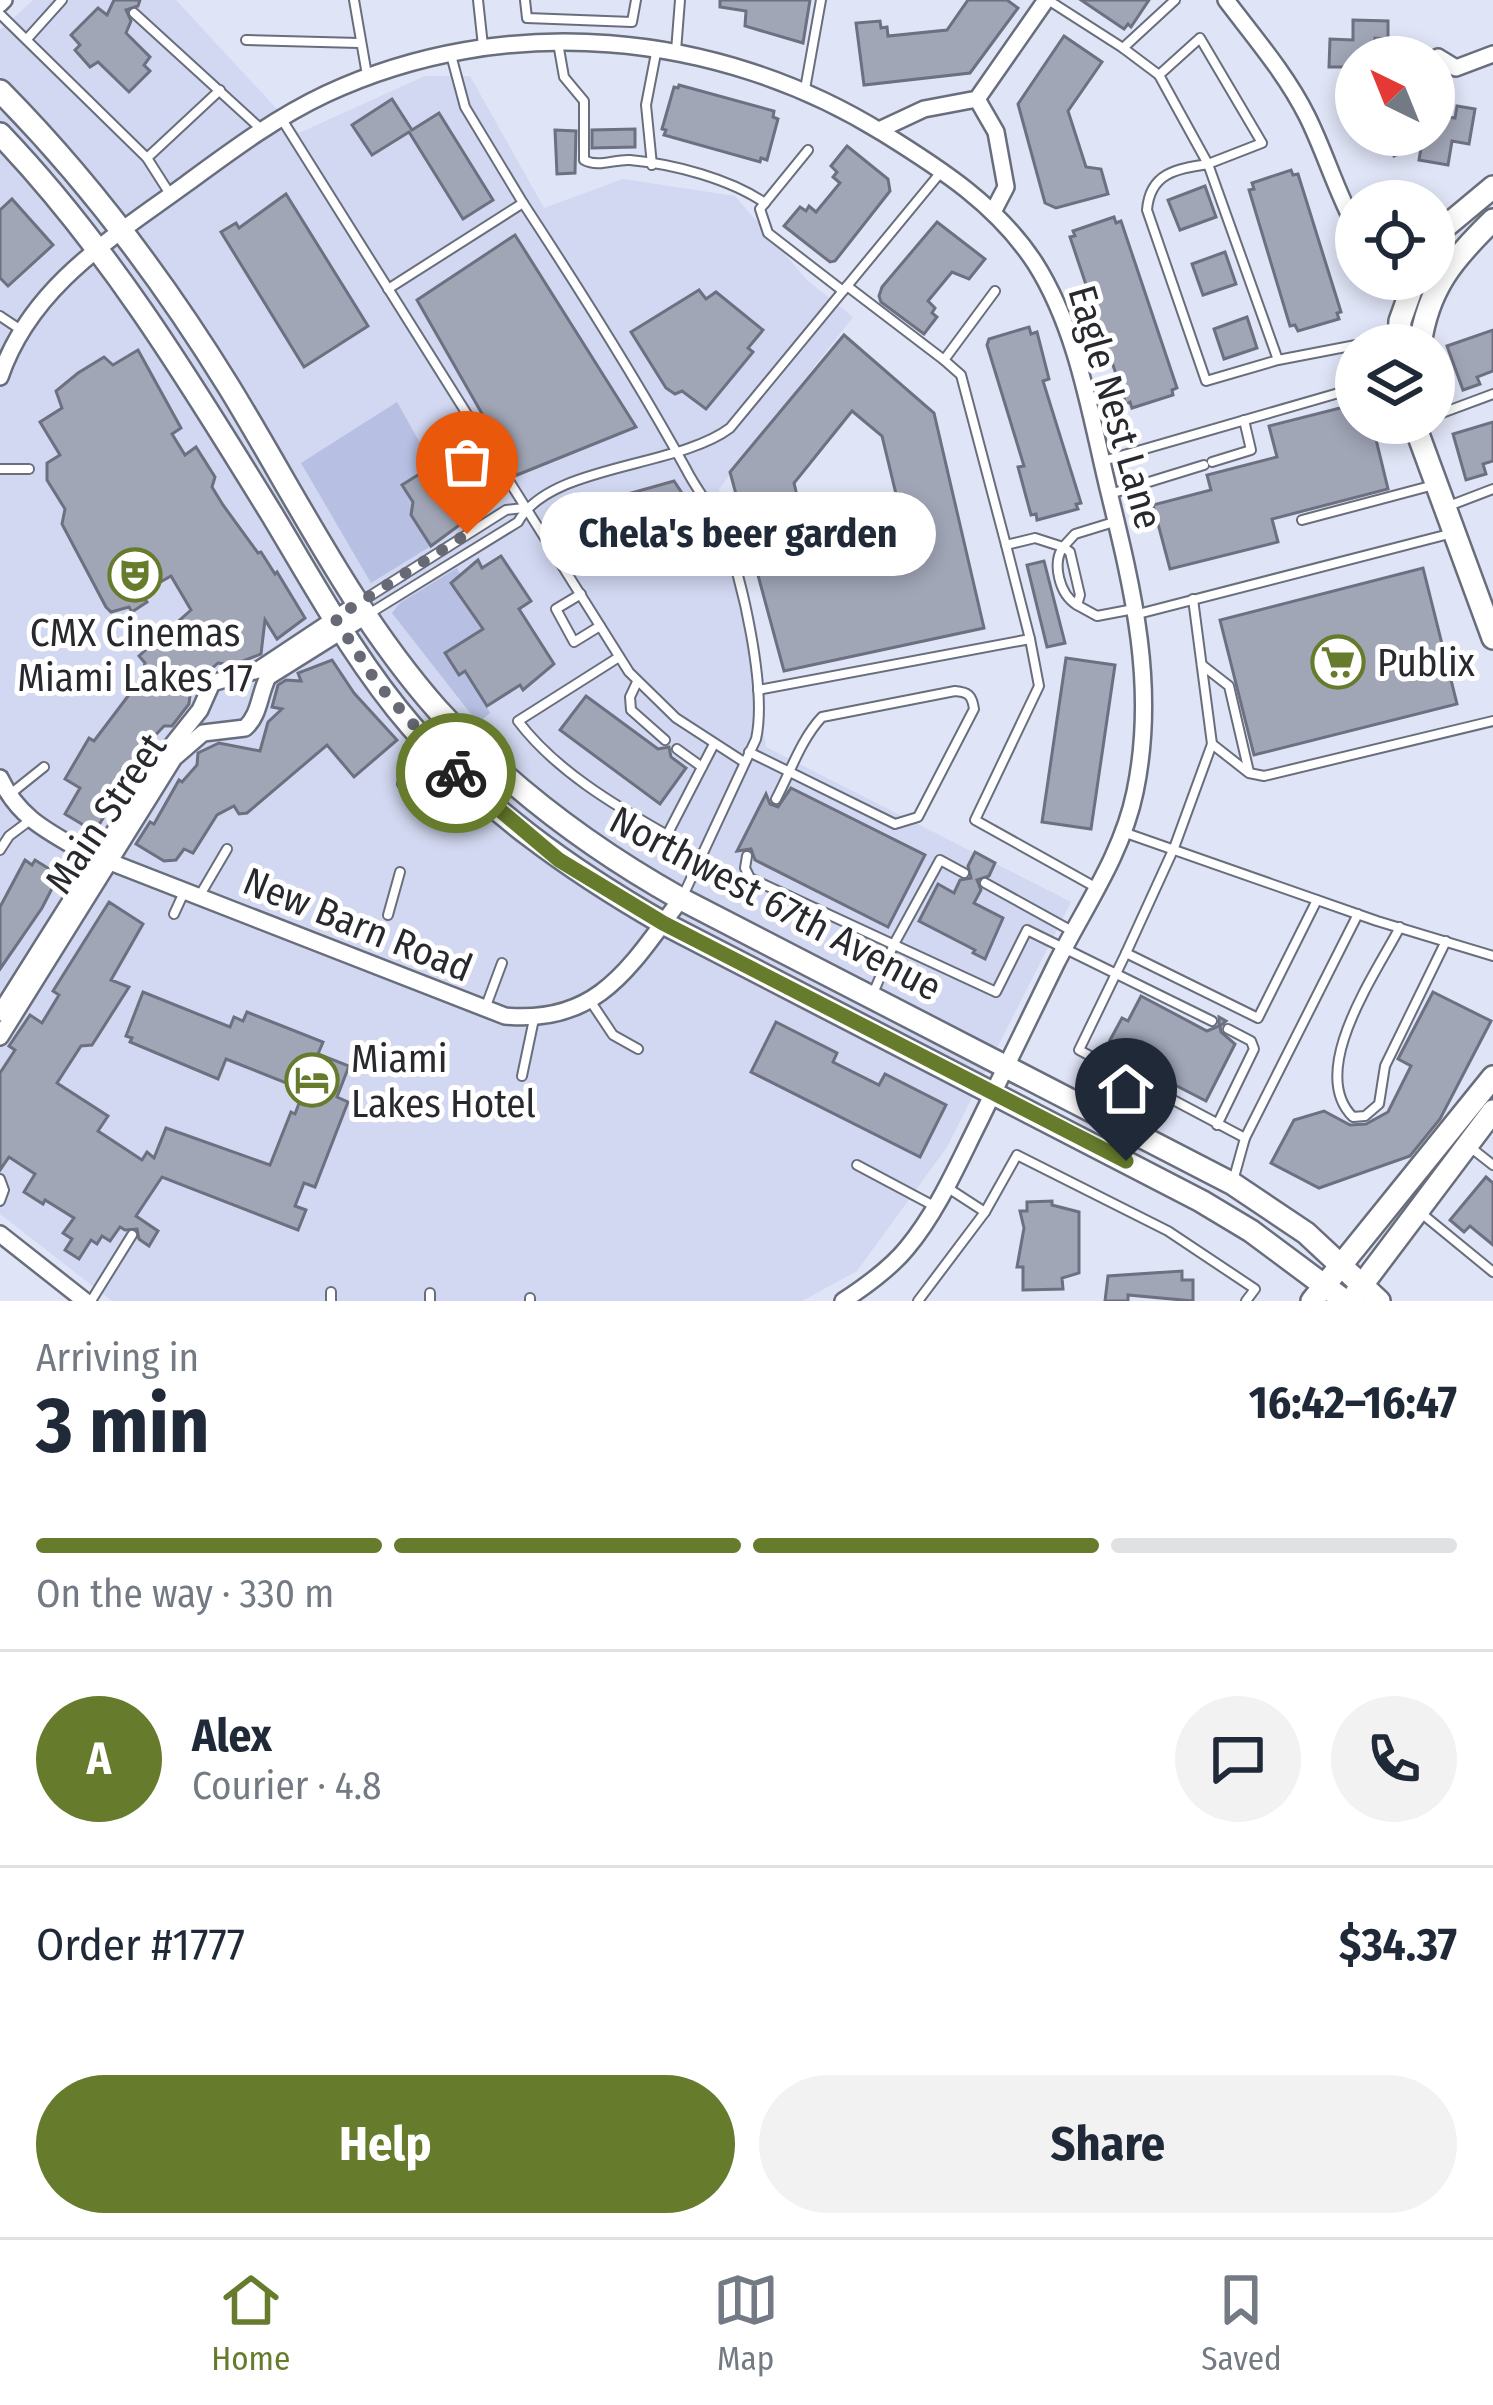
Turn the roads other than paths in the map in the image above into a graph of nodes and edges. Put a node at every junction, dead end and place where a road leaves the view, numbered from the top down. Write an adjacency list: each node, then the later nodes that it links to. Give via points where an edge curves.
1 (62, 0): 14 (lane)
2 (354, 0): 17 (lane)
3 (478, 0): 19 (lane)
4 (525, 0): 13 (lane, via 527,18)
5 (636, 0): 13 (lane)
6 (680, 0): 22 (lane)
7 (821, 0): 28 (lane)
8 (1174, 0): 20 (lane)
9 (1226, 0): 41 (street, via 1307,115)
10 (1042, 1): 20 (lane); 31 (street)
11 (134, 13): 29 (lane)
12 (0, 14): 14 (lane)
13 (632, 22): 18 (lane)
14 (27, 39): 37 (lane)
15 (246, 40): 17 (lane)
16 (557, 41): 18 (street, Eagle Nest Lane); 19 (street, Eagle Nest Lane); 39 (lane, via 564,76 584,101 584,160)
17 (359, 43): 27 (lane)
18 (632, 45): 21 (street, Eagle Nest Lane)
19 (483, 47): 23 (street, Eagle Nest Lane)
20 (1123, 47): 26 (lane)
21 (657, 48): 22 (street, Eagle Nest Lane); 39 (lane, via 646,105)
22 (676, 51): 28 (street, Eagle Nest Lane)
23 (450, 54): 27 (street, Eagle Nest Lane); 44 (lane, via 465,107)
24 (1493, 54): 25 (street)
25 (1455, 67)
26 (1159, 75): 38 (lane); 38 (lane, via 1200,38 1262,143)
27 (367, 77): 32 (street, Eagle Nest Lane)
28 (805, 89): 34 (street, Eagle Nest Lane)
29 (220, 90): 33 (lane); 37 (lane)
30 (0, 91): 49 (main road, Northwest 67th Avenue)
31 (977, 99): 34 (street, via 924,109); 46 (street, via 996,132 1006,187)
32 (281, 118): 33 (street, Eagle Nest Lane); 53 (lane)
33 (262, 130): 43 (street, Eagle Nest Lane)
34 (879, 130): 40 (street, Eagle Nest Lane)
35 (0, 134): 50 (main road, Northwest 67th Avenue)
36 (808, 150): 45 (lane)
37 (147, 158): 43 (lane)
38 (1208, 164): 59 (lane); 59 (lane, via 1162,176 1147,211 1199,362 1206,381)
39 (652, 165): 45 (lane, via 737,183)
40 (942, 170): 46 (street, Eagle Nest Lane); 52 (lane, Main Street)
41 (1335, 186)
42 (1493, 187): 47 (main road)
43 (171, 195): 49 (street, Eagle Nest Lane)
44 (523, 203): 53 (lane); 66 (lane)
45 (763, 206): 52 (lane, via 768,233)
46 (993, 212): 67 (street, Eagle Nest Lane, via 1056,302)
47 (1455, 219)
48 (1493, 220): 51 (main road)
49 (122, 231): 50 (street, Eagle Nest Lane); 83 (main road, Northwest 67th Avenue, via 227,384)
50 (98, 248): 56 (street); 85 (main road, Northwest 67th Avenue)
51 (1455, 254)
52 (845, 288): 58 (lane); 66 (lane, Main Street, via 737,422)
53 (388, 289): 74 (lane)
54 (995, 291): 58 (lane)
55 (0, 316): 56 (lane)
56 (21, 330): 60 (street)
57 (1335, 349): 59 (lane)
58 (944, 360): 78 (lane, via 961,375)
59 (1278, 360)
60 (0, 376)
61 (1335, 394): 64 (lane)
62 (1493, 394): 63 (lane)
63 (1455, 408)
64 (1244, 420): 67 (lane); 72 (lane, via 1251,450)
65 (1422, 444): 70 (main road)
66 (677, 452): 74 (lane, Main Street, via 596,475); 92 (lane, via 733,558)
67 (1102, 461): 72 (street, Eagle Nest Lane)
68 (0, 469): 69 (lane)
69 (29, 469)
70 (1436, 484): 73 (main road); 75 (lane)
71 (1493, 489): 73 (lane)
72 (1110, 494): 76 (street, Eagle Nest Lane)
73 (1444, 507): 77 (main road)
74 (526, 508): 80 (lane); 83 (lane, Main Street, via 518,522); 83 (lane, Main Street, via 506,510)
75 (1302, 520)
76 (1117, 522): 79 (lane, via 1075,534); 84 (street, Eagle Nest Lane)
77 (1454, 533): 81 (lane); 88 (main road)
78 (1006, 545): 79 (lane, via 1035,538); 87 (lane)
79 (1064, 547): 82 (lane); 82 (lane, via 1057,561 1063,590)
80 (580, 594): 86 (lane); 86 (lane, via 556,609 574,642)
81 (1192, 599): 84 (lane); 90 (lane)
82 (1077, 604): 84 (lane, via 1097,616)
83 (363, 609): 85 (street, Main Street); 121 (main road, Northwest 67th Avenue, via 435,706 529,798)
84 (1136, 611): 110 (street, Eagle Nest Lane, via 1145,732)
85 (339, 625): 99 (main road, Northwest 67th Avenue); 115 (street, Main Street, via 258,670 212,683); 115 (street, Main Street, via 268,677 244,728 203,733 174,758)
86 (600, 626): 89 (lane)
87 (1030, 638): 92 (lane); 119 (lane, via 1039,686 975,820)
88 (1493, 638)
89 (620, 657): 91 (lane); 101 (lane, via 518,721 551,756 667,835)
90 (1201, 665): 96 (lane); 104 (lane, via 1229,686)
91 (637, 682): 94 (lane, via 631,710); 95 (lane)
92 (758, 690): 98 (lane, via 758,733)
93 (1493, 722): 104 (lane)
94 (664, 740)
95 (714, 744): 100 (lane); 101 (lane)
96 (1212, 744): 104 (lane); 111 (lane)
97 (677, 749): 101 (lane)
98 (749, 752): 100 (lane); 103 (lane)
99 (436, 753): 106 (lane); 126 (main road, Northwest 67th Avenue, via 537,844)
100 (744, 762): 121 (lane)
101 (702, 766)
102 (44, 767): 107 (lane)
103 (790, 772): 103 (lane, via 906,824 918,817 973,698 955,691 822,718); 108 (lane)
104 (1250, 773)
105 (0, 778): 107 (street, New Barn Road)
106 (402, 784)
107 (8, 796): 109 (street, New Barn Road)
108 (776, 799)
109 (29, 821): 113 (lane); 115 (street, New Barn Road)
110 (1122, 831): 111 (lane); 119 (street, Eagle Nest Lane)
111 (1174, 848): 122 (lane); 132 (lane)
112 (227, 849): 120 (lane)
113 (0, 850)
114 (747, 856): 130 (lane, via 750,878)
115 (104, 859): 120 (street, New Barn Road); 139 (street, Main Street); 143 (street, Main Street)
116 (400, 872): 125 (lane)
117 (964, 873): 130 (lane, via 940,860)
118 (985, 883): 128 (lane)
119 (1098, 888): 128 (street, Eagle Nest Lane)
120 (192, 893): 123 (lane); 138 (street, New Barn Road)
121 (681, 899): 126 (street, New Barn Road); 136 (main road, Northwest 67th Avenue)
122 (1317, 900): 124 (lane); 132 (lane, via 1258,1018)
123 (174, 914)
124 (1358, 914): 127 (lane); 151 (lane)
125 (388, 915)
126 (663, 923): 137 (street, New Barn Road, via 625,974); 148 (main road, Northwest 67th Avenue)
127 (1400, 927): 129 (lane); 129 (lane, via 1340,1047 1337,1077 1353,1117 1379,1104 1385,1066)
128 (1073, 932): 131 (street, Eagle Nest Lane)
129 (1446, 941): 133 (lane)
130 (894, 944): 131 (lane, via 996,992 1027,931); 136 (lane)
131 (1064, 948): 135 (lane); 145 (street, Eagle Nest Lane)
132 (1126, 953): 135 (lane)
133 (1493, 956)
134 (502, 962): 138 (lane)
135 (1117, 972): 141 (lane); 150 (lane, via 1078,1050)
136 (872, 998): 145 (main road, Northwest 67th Avenue)
137 (590, 1002): 140 (street, New Barn Road); 144 (lane, via 613,1035)
138 (485, 1009): 140 (street, New Barn Road)
139 (0, 1013)
140 (534, 1016): 146 (lane)
141 (1213, 1021)
142 (1228, 1029): 150 (lane, via 1254,1049)
143 (0, 1037)
144 (638, 1048)
145 (1007, 1067): 148 (street, Eagle Nest Lane); 156 (main road, Northwest 67th Avenue)
146 (521, 1076)
147 (1493, 1077): 164 (main road)
148 (993, 1093): 157 (street, Eagle Nest Lane); 166 (main road, Northwest 67th Avenue, via 1251,1231)
149 (1493, 1111): 152 (main road)
150 (1217, 1125): 151 (lane)
151 (1245, 1138): 156 (lane)
152 (1469, 1146): 154 (lane); 161 (main road)
153 (857, 1165): 159 (lane)
154 (1493, 1165)
155 (0, 1179): 158 (lane)
156 (1233, 1184): 164 (main road, Northwest 67th Avenue)
157 (946, 1187): 159 (street, Eagle Nest Lane); 160 (lane)
158 (0, 1202)
159 (934, 1206): 169 (street, Eagle Nest Lane, via 907,1250)
160 (985, 1212): 170 (lane); 171 (lane, via 1017,1155 1168,1232 1255,1289)
161 (1420, 1212): 165 (lane); 167 (main road)
162 (0, 1234): 168 (street)
163 (132, 1235): 168 (lane)
164 (1344, 1265): 166 (main road); 167 (main road, Northwest 67th Avenue)
165 (1493, 1272)
166 (1319, 1293): 167 (main road, Northwest 67th Avenue)
167 (1359, 1297)
168 (88, 1301)
169 (843, 1301)
170 (918, 1301)
171 (1246, 1301)

